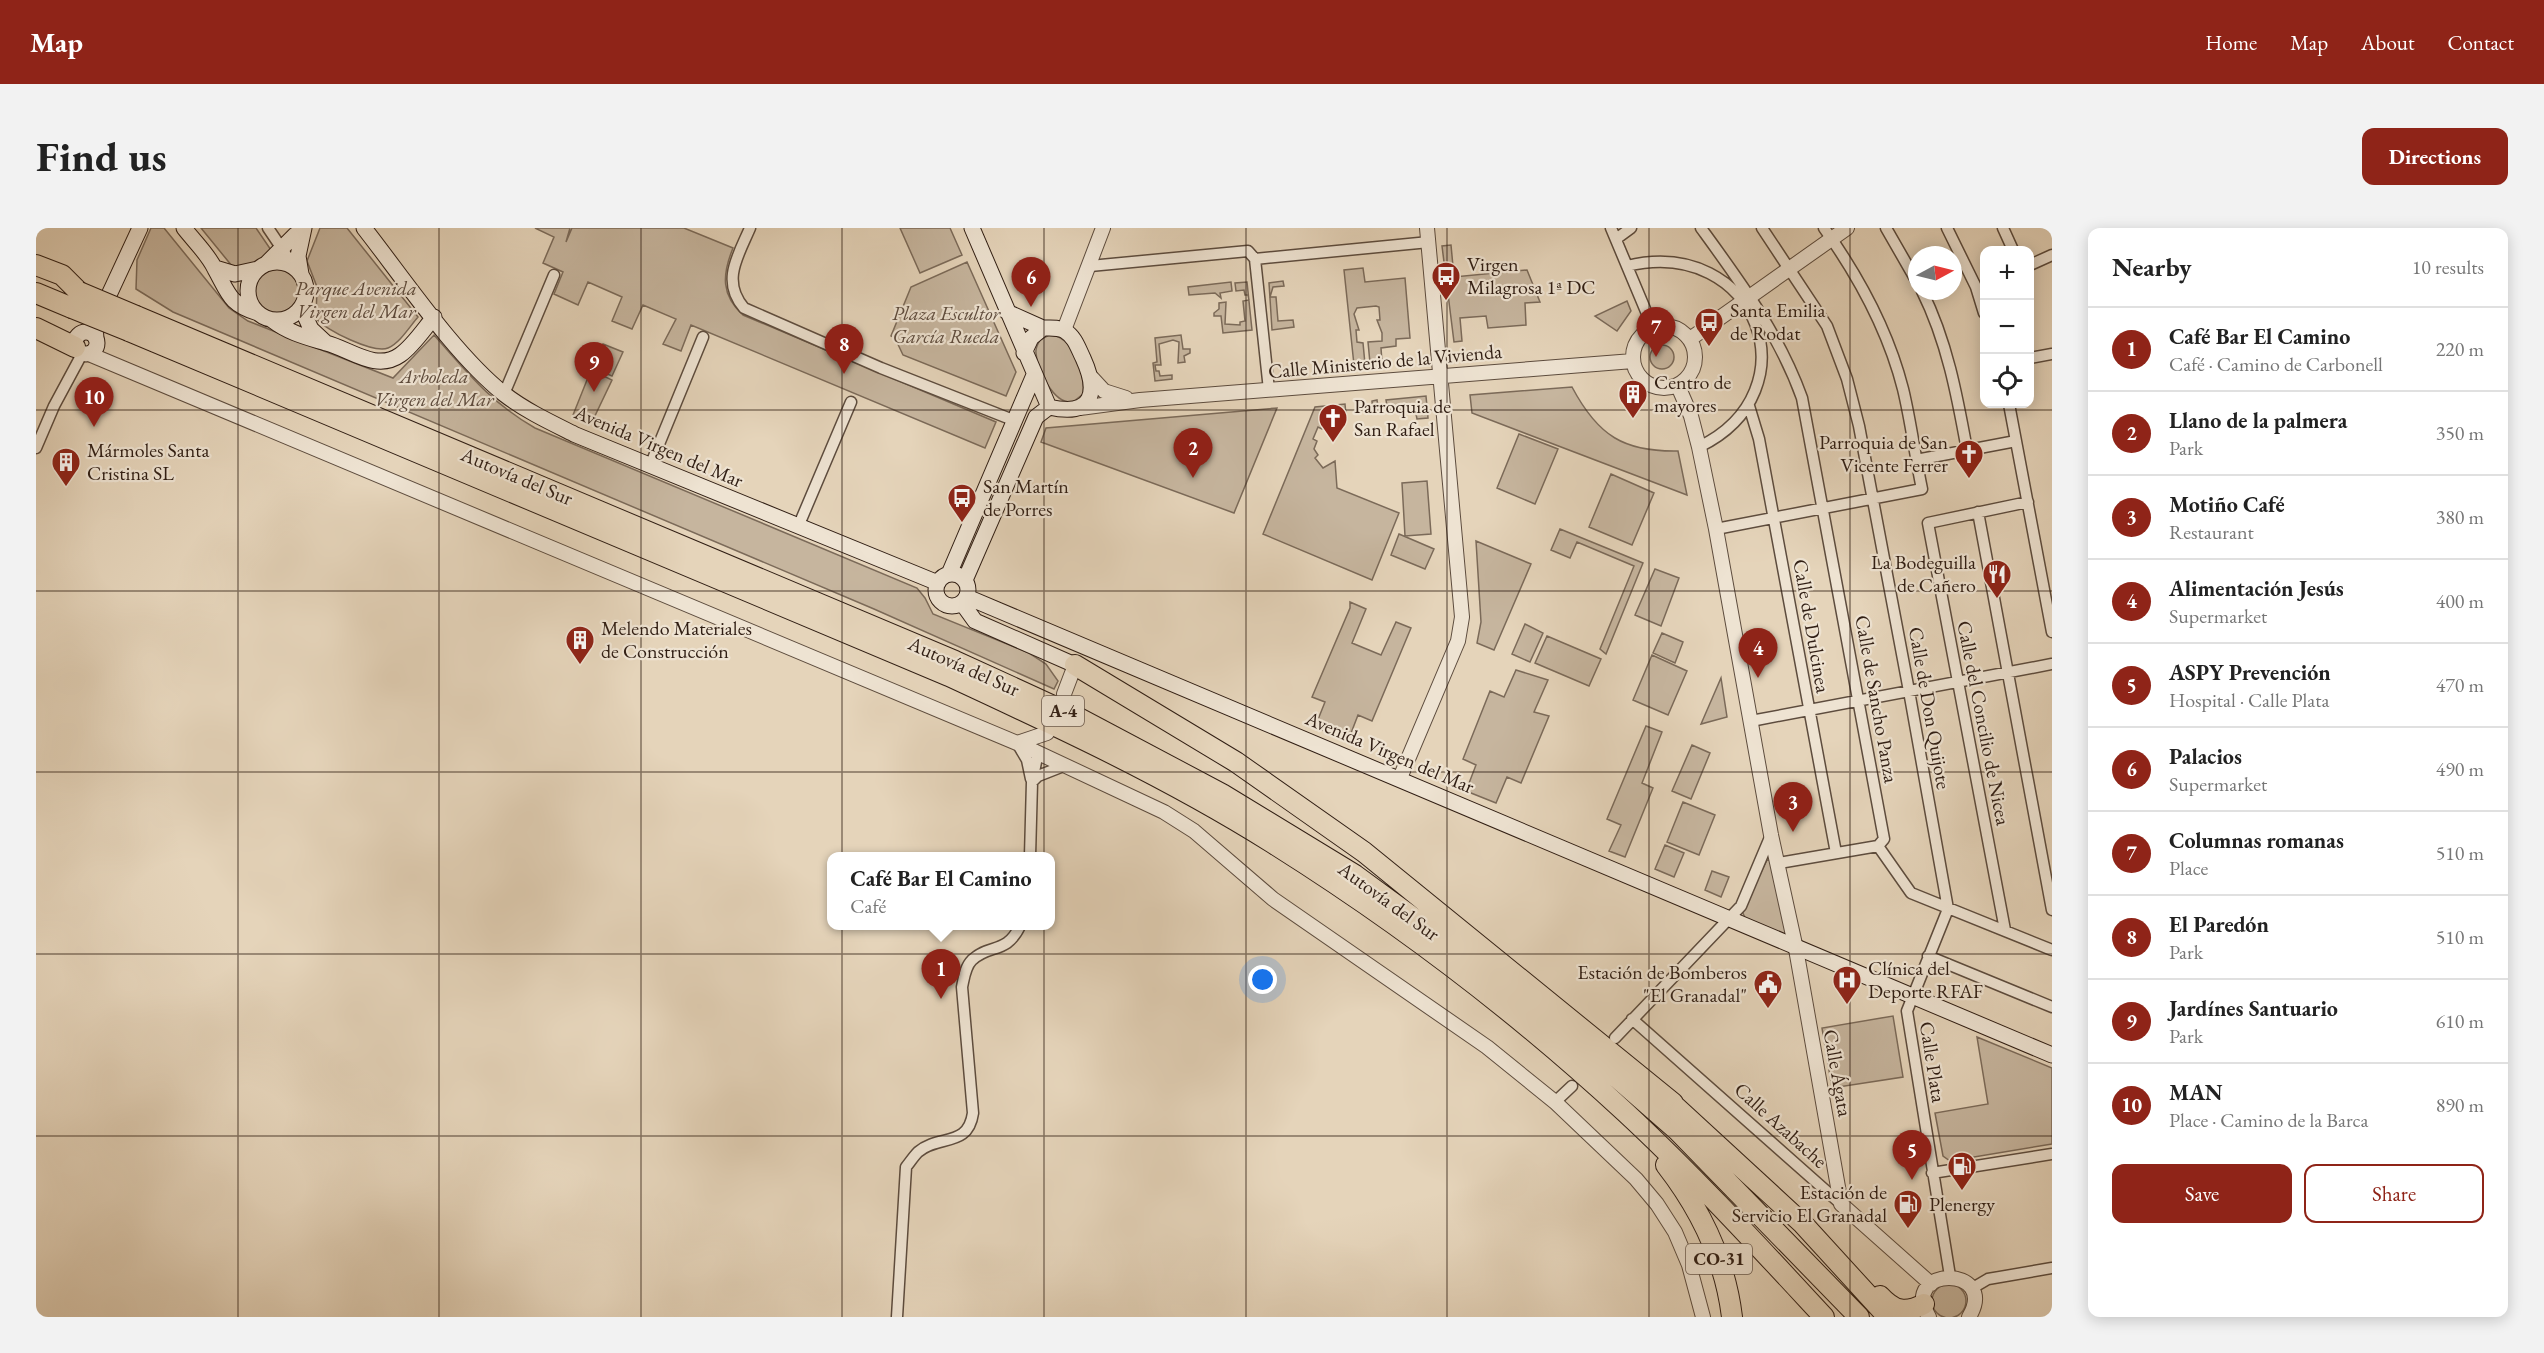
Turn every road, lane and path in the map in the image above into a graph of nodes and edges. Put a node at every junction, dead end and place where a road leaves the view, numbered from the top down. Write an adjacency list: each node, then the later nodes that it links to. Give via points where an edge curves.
1 (140, 228): 52 (main road)
2 (184, 228): 30 (main road)
3 (268, 228): 21 (street)
4 (364, 228): 43 (main road, Avenida Virgen del Mar)
5 (750, 228): 69 (street, via 731,273 733,292 744,308)
6 (972, 228): 41 (main road)
7 (1103, 228): 26 (street)
8 (1611, 228): 19 (street)
9 (1631, 228): 19 (street)
10 (1701, 228): 37 (street, Calle de Sancho Panza)
11 (1762, 228): 31 (street, Calle de Don Quijote)
12 (1847, 228): 18 (street)
13 (1886, 228): 28 (street)
14 (1947, 228): 35 (street)
15 (2003, 228): 20 (street)
16 (303, 230): 21 (main road); 32 (main road)
17 (1431, 232): 23 (street); 58 (street)
18 (1828, 233): 31 (street); 74 (street, via 1850,265 1889,345 1903,390)
19 (1616, 239): 27 (street)
20 (2011, 246)
21 (284, 248): 29 (main road); 32 (street)
22 (2052, 255): 24 (street)
23 (1255, 259): 26 (street, via 1248,251); 61 (street)
24 (2034, 263)
25 (36, 265): 38 (highway, via 62,275)
26 (1090, 266): 48 (street)
27 (1627, 266): 37 (street, via 1676,261 1698,266); 47 (street)
28 (1908, 266)
29 (262, 267): 30 (main road, via 236,274); 32 (main road, via 276,262); 42 (main road, via 249,286 252,306)
30 (215, 268): 42 (main road, via 239,307)
31 (1791, 268): 37 (street); 76 (street, Calle de Don Quijote, via 1827,326 1847,379)
32 (298, 271): 40 (main road, via 306,291)
33 (36, 274): 38 (highway, Autovía del Sur / A-4)
34 (554, 275): 62 (street)
35 (1980, 285)
36 (36, 293): 38 (highway, Autovía del Sur / A-4)
37 (1748, 299): 50 (street); 65 (street, via 1759,335 1761,362); 78 (street, Calle de Sancho Panza, via 1790,364 1802,398)
38 (76, 300): 44 (highway, Autovía del Sur / A-4, bridge)
39 (1926, 300): 73 (street, via 1956,386)
40 (301, 308): 42 (main road, via 288,318); 51 (main road, via 311,330)
41 (1007, 312): 46 (main road); 53 (main road)
42 (265, 316): 51 (main road, via 286,330)
43 (434, 317): 51 (main road, via 400,355 386,361 370,360); 62 (main road, Avenida Virgen del Mar)
44 (132, 323): 107 (highway, Autovía del Sur / A-4, via 965,666 1075,717 1222,794); 124 (highway, Autovía del Sur / A-4, via 949,676 1072,733 1214,808 1344,890 1480,988)
45 (36, 328): 52 (highway)
46 (1043, 328): 48 (main road); 53 (main road, via 1031,338)
47 (1653, 328): 50 (street, via 1674,327); 56 (street, via 1637,341)
48 (1064, 330): 59 (main road, via 1075,339)
49 (703, 337): 75 (street)
50 (1690, 339): 60 (street, via 1696,360 1686,380)
51 (325, 342)
52 (88, 343): 72 (street); 97 (street, via 114,363)
53 (1024, 353): 57 (main road)
54 (2052, 354): 55 (street)
55 (2034, 357)
56 (1633, 361): 58 (street, Calle Ministerio de la Vivienda); 60 (street, via 1635,370 1649,385 1668,389)
57 (1034, 375): 66 (main road); 69 (main road)
58 (1442, 375): 61 (street, Calle Ministerio de la Vivienda); 100 (street, via 1462,617 1458,641)
59 (1092, 378): 63 (street, Calle Ministerio de la Vivienda, via 1114,396); 67 (main road, via 1091,395)
60 (1678, 386): 71 (street, Calle Ágata)
61 (1269, 390): 63 (street, Calle Ministerio de la Vivienda)
62 (504, 394): 75 (main road, Avenida Virgen del Mar, via 576,435)
63 (1140, 400): 67 (street, Calle Ministerio de la Vivienda)
64 (851, 402): 81 (street)
65 (1749, 406): 71 (street, via 1730,429); 80 (street, Calle de Dulcinea)
66 (1049, 407): 67 (main road, via 1065,411); 85 (main road, via 1036,417)
67 (1080, 408)
68 (2010, 408): 70 (street)
69 (1013, 420): 84 (main road)
70 (2016, 441): 73 (street); 77 (street)
71 (1700, 447): 82 (street, Calle Ágata)
72 (36, 448)
73 (1967, 450): 74 (street)
74 (1916, 460): 76 (street, via 1922,489)
75 (651, 466): 81 (main road, Avenida Virgen del Mar)
76 (1872, 499): 78 (street); 92 (street, Calle de Don Quijote)
77 (2028, 502): 79 (street); 83 (street)
78 (1823, 508): 80 (street); 94 (street, Calle de Sancho Panza)
79 (1978, 512): 90 (street); 91 (street, Calle del Concilio de Nicea, via 1928,523)
80 (1774, 518): 82 (street); 95 (street, Calle de Dulcinea)
81 (798, 527): 84 (main road, Avenida Virgen del Mar)
82 (1716, 529): 96 (street, Calle Ágata)
83 (2048, 577): 87 (street)
84 (944, 579): 85 (main road, via 958,575); 86 (main road, via 937,594 942,602 952,606)
85 (965, 580): 86 (main road, via 968,588)
86 (964, 600): 89 (main road, via 975,621); 100 (main road, Avenida Virgen del Mar)
87 (2052, 632)
88 (2052, 664): 90 (street)
89 (1076, 665): 93 (street); 123 (highway, via 1236,762 1364,852)
90 (2008, 673): 91 (street); 109 (street)
91 (1958, 682): 92 (street); 112 (street, Calle del Concilio de Nicea)
92 (1909, 691): 94 (street); 108 (street, Calle de Don Quijote)
93 (1064, 694)
94 (1860, 701): 95 (street); 103 (street, Calle de Sancho Panza, via 1884,839)
95 (1809, 710): 96 (street); 105 (street, Calle de Dulcinea)
96 (1751, 721): 102 (street, Calle Ágata)
97 (1017, 743): 98 (street); 98 (street, via 1047,733); 101 (street, via 1027,760)
98 (1038, 752): 99 (street); 101 (street)
99 (1066, 765): 101 (street); 122 (street, via 1164,812 1194,831 1272,899 1487,1047)
100 (1400, 778): 110 (main road, Avenida Virgen del Mar)
101 (1032, 782): 104 (street)
102 (1772, 835): 106 (street, Calle Ágata); 110 (street, via 1741,906)
103 (1878, 846): 105 (street); 108 (street, via 1911,893)
104 (1030, 852)
105 (1836, 853): 106 (street)
106 (1779, 863): 113 (street, Calle Ágata)
107 (1355, 875): 123 (highway, via 1442,928); 138 (highway, Autovía del Sur / A-4, via 1509,988 1678,1131)
108 (1948, 909): 112 (street); 115 (street)
109 (2052, 910)
110 (1730, 918): 113 (main road, Avenida Virgen del Mar); 118 (street)
111 (1018, 930): 134 (street, via 1014,939 972,960 966,969 962,987 971,1126 962,1136 918,1152 906,1167)
112 (2005, 930): 114 (street)
113 (1796, 949): 116 (main road, Avenida Virgen del Mar); 127 (street, Calle Ágata)
114 (2052, 951)
115 (1928, 956): 116 (street); 117 (street)
116 (1911, 997): 120 (main road, Avenida Virgen del Mar); 126 (street, Calle Plata, via 1906,1011)
117 (2052, 1007)
118 (1632, 1019): 119 (street); 127 (street, Calle Azabache)
119 (1615, 1038)
120 (2052, 1055)
121 (1572, 1086): 122 (street)
122 (1555, 1102): 135 (street, via 1657,1204 1689,1265)
123 (1673, 1103): 128 (highway)
124 (1625, 1112): 136 (highway, CO-31, via 1637,1134 1695,1204 1715,1246); 137 (highway, Autovía del Sur / A-4, via 1696,1180)
125 (2052, 1154): 126 (street)
126 (1932, 1173): 130 (street, Calle Plata)
127 (1841, 1204): 131 (street, Calle Azabache)
128 (1803, 1224): 133 (highway, via 1892,1308); 139 (highway)
129 (2052, 1268): 132 (street, via 1988,1279)
130 (1950, 1276): 131 (street); 132 (street)
131 (1931, 1284): 133 (street, via 1924,1296)
132 (1971, 1289): 140 (street, via 1974,1303)
133 (1926, 1310)
134 (897, 1317)
135 (1703, 1317)
136 (1732, 1317)
137 (1824, 1317)
138 (1859, 1317)
139 (1888, 1317)
140 (1969, 1317)

